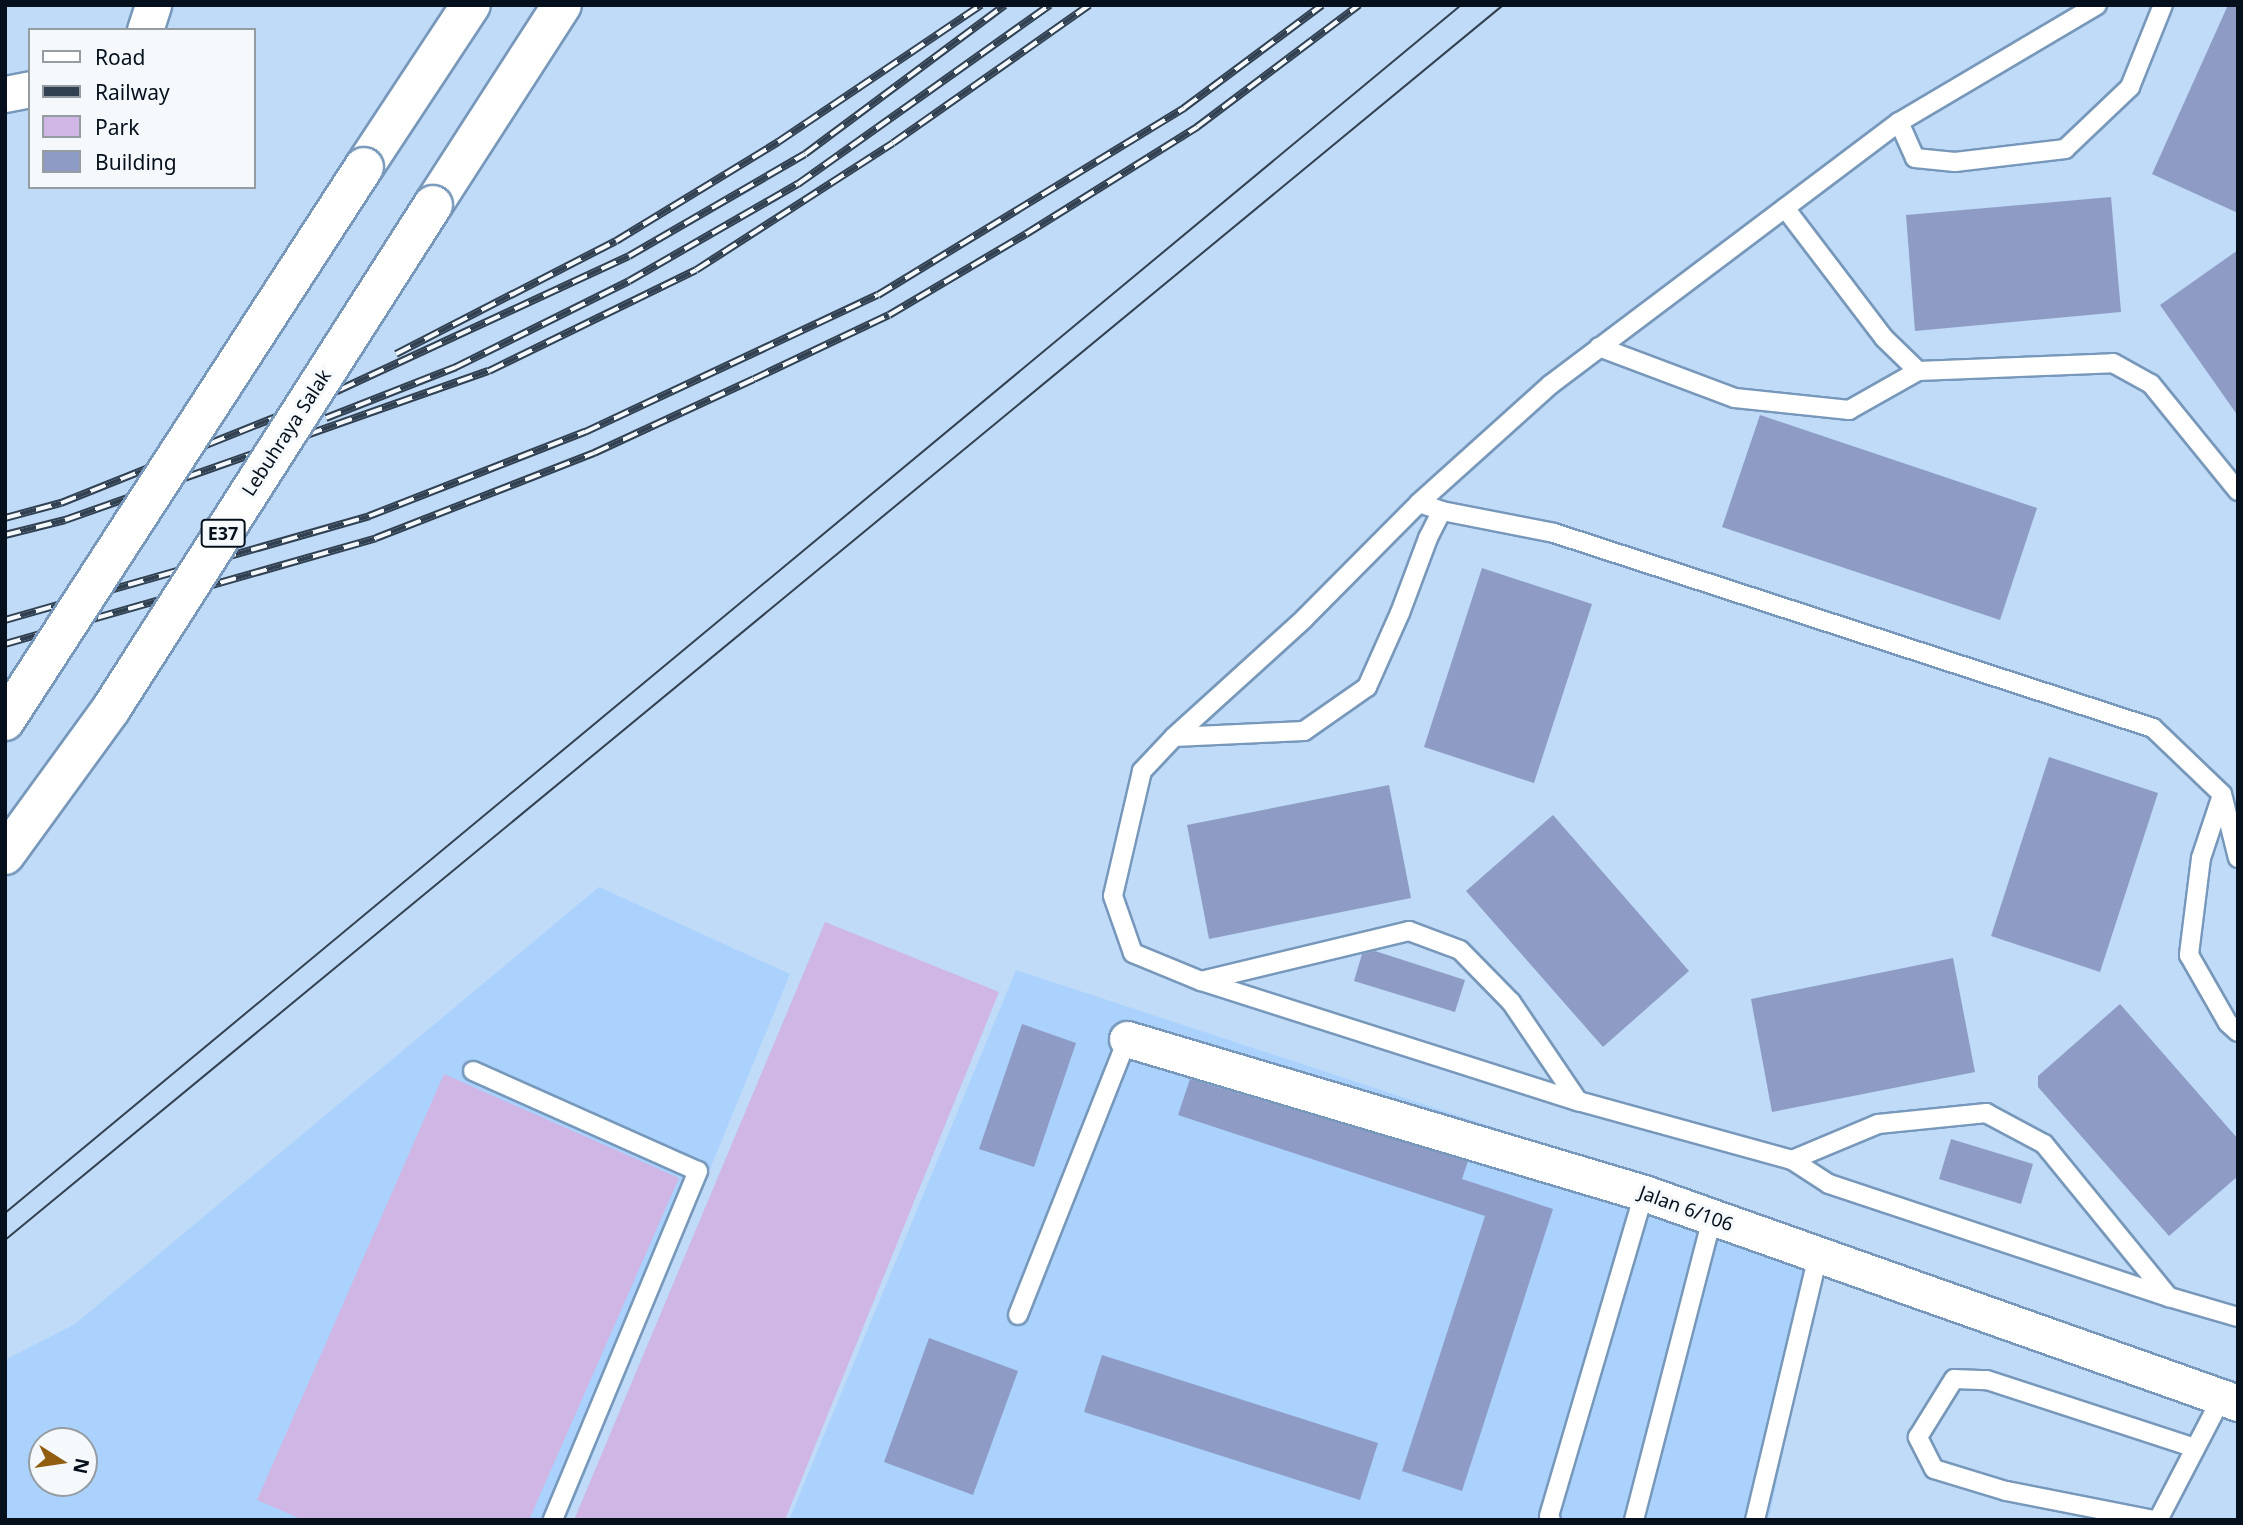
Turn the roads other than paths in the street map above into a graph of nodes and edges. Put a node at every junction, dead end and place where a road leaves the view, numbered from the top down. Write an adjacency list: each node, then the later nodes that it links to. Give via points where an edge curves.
1 (153, 5): 6 (street)
2 (471, 5): 16 (highway, bridge)
3 (562, 5): 19 (highway, Lebuhraya Salak / E37, bridge, via 111,709)
4 (2097, 5): 9 (lane)
5 (2162, 5): 9 (lane, via 2130,87 2065,149 1955,162 1915,158)
6 (146, 28)
7 (28, 89): 8 (street)
8 (5, 94)
9 (1899, 122): 10 (lane)
10 (1785, 208): 11 (lane); 12 (lane, via 1884,338)
11 (1599, 347): 12 (lane, via 1735,398 1849,410); 14 (lane)
12 (1919, 371): 13 (lane, via 2113,363 2151,384)
13 (2238, 491)
14 (1419, 503): 15 (lane); 17 (lane, via 1304,619)
15 (1442, 511): 17 (lane, via 1367,687 1304,731); 18 (lane, via 1553,533 2153,727)
16 (5, 721)
17 (1174, 737): 21 (lane, via 1142,771 1114,895 1133,953)
18 (2222, 794): 20 (lane); 22 (lane, via 2201,858 2189,954 2228,1023)
19 (5, 855)
20 (2238, 858)
21 (1201, 981): 25 (lane); 25 (lane, via 1409,931 1460,950 1511,1002)
22 (2238, 1032)
23 (1127, 1039): 27 (street, Jalan 6/106); 31 (lane)
24 (473, 1071): 35 (lane, via 698,1171)
25 (1578, 1101): 26 (lane)
26 (1792, 1160): 30 (lane, via 1829,1184); 30 (lane, via 1878,1124 1986,1113 2044,1144)
27 (1644, 1193): 28 (street, Jalan 6/106); 36 (lane)
28 (1712, 1218): 29 (street, Jalan 6/106); 37 (lane)
29 (1818, 1255): 33 (street, Jalan 6/106); 38 (lane)
30 (2169, 1297): 32 (lane)
31 (1018, 1315)
32 (2238, 1317)
33 (2230, 1400): 34 (lane)
34 (2195, 1448): 39 (lane); 39 (lane, via 1987,1380 1954,1379 1917,1437 1934,1469 2006,1491)
35 (553, 1520)
36 (1551, 1520)
37 (1634, 1520)
38 (1755, 1520)
39 (2156, 1520)

